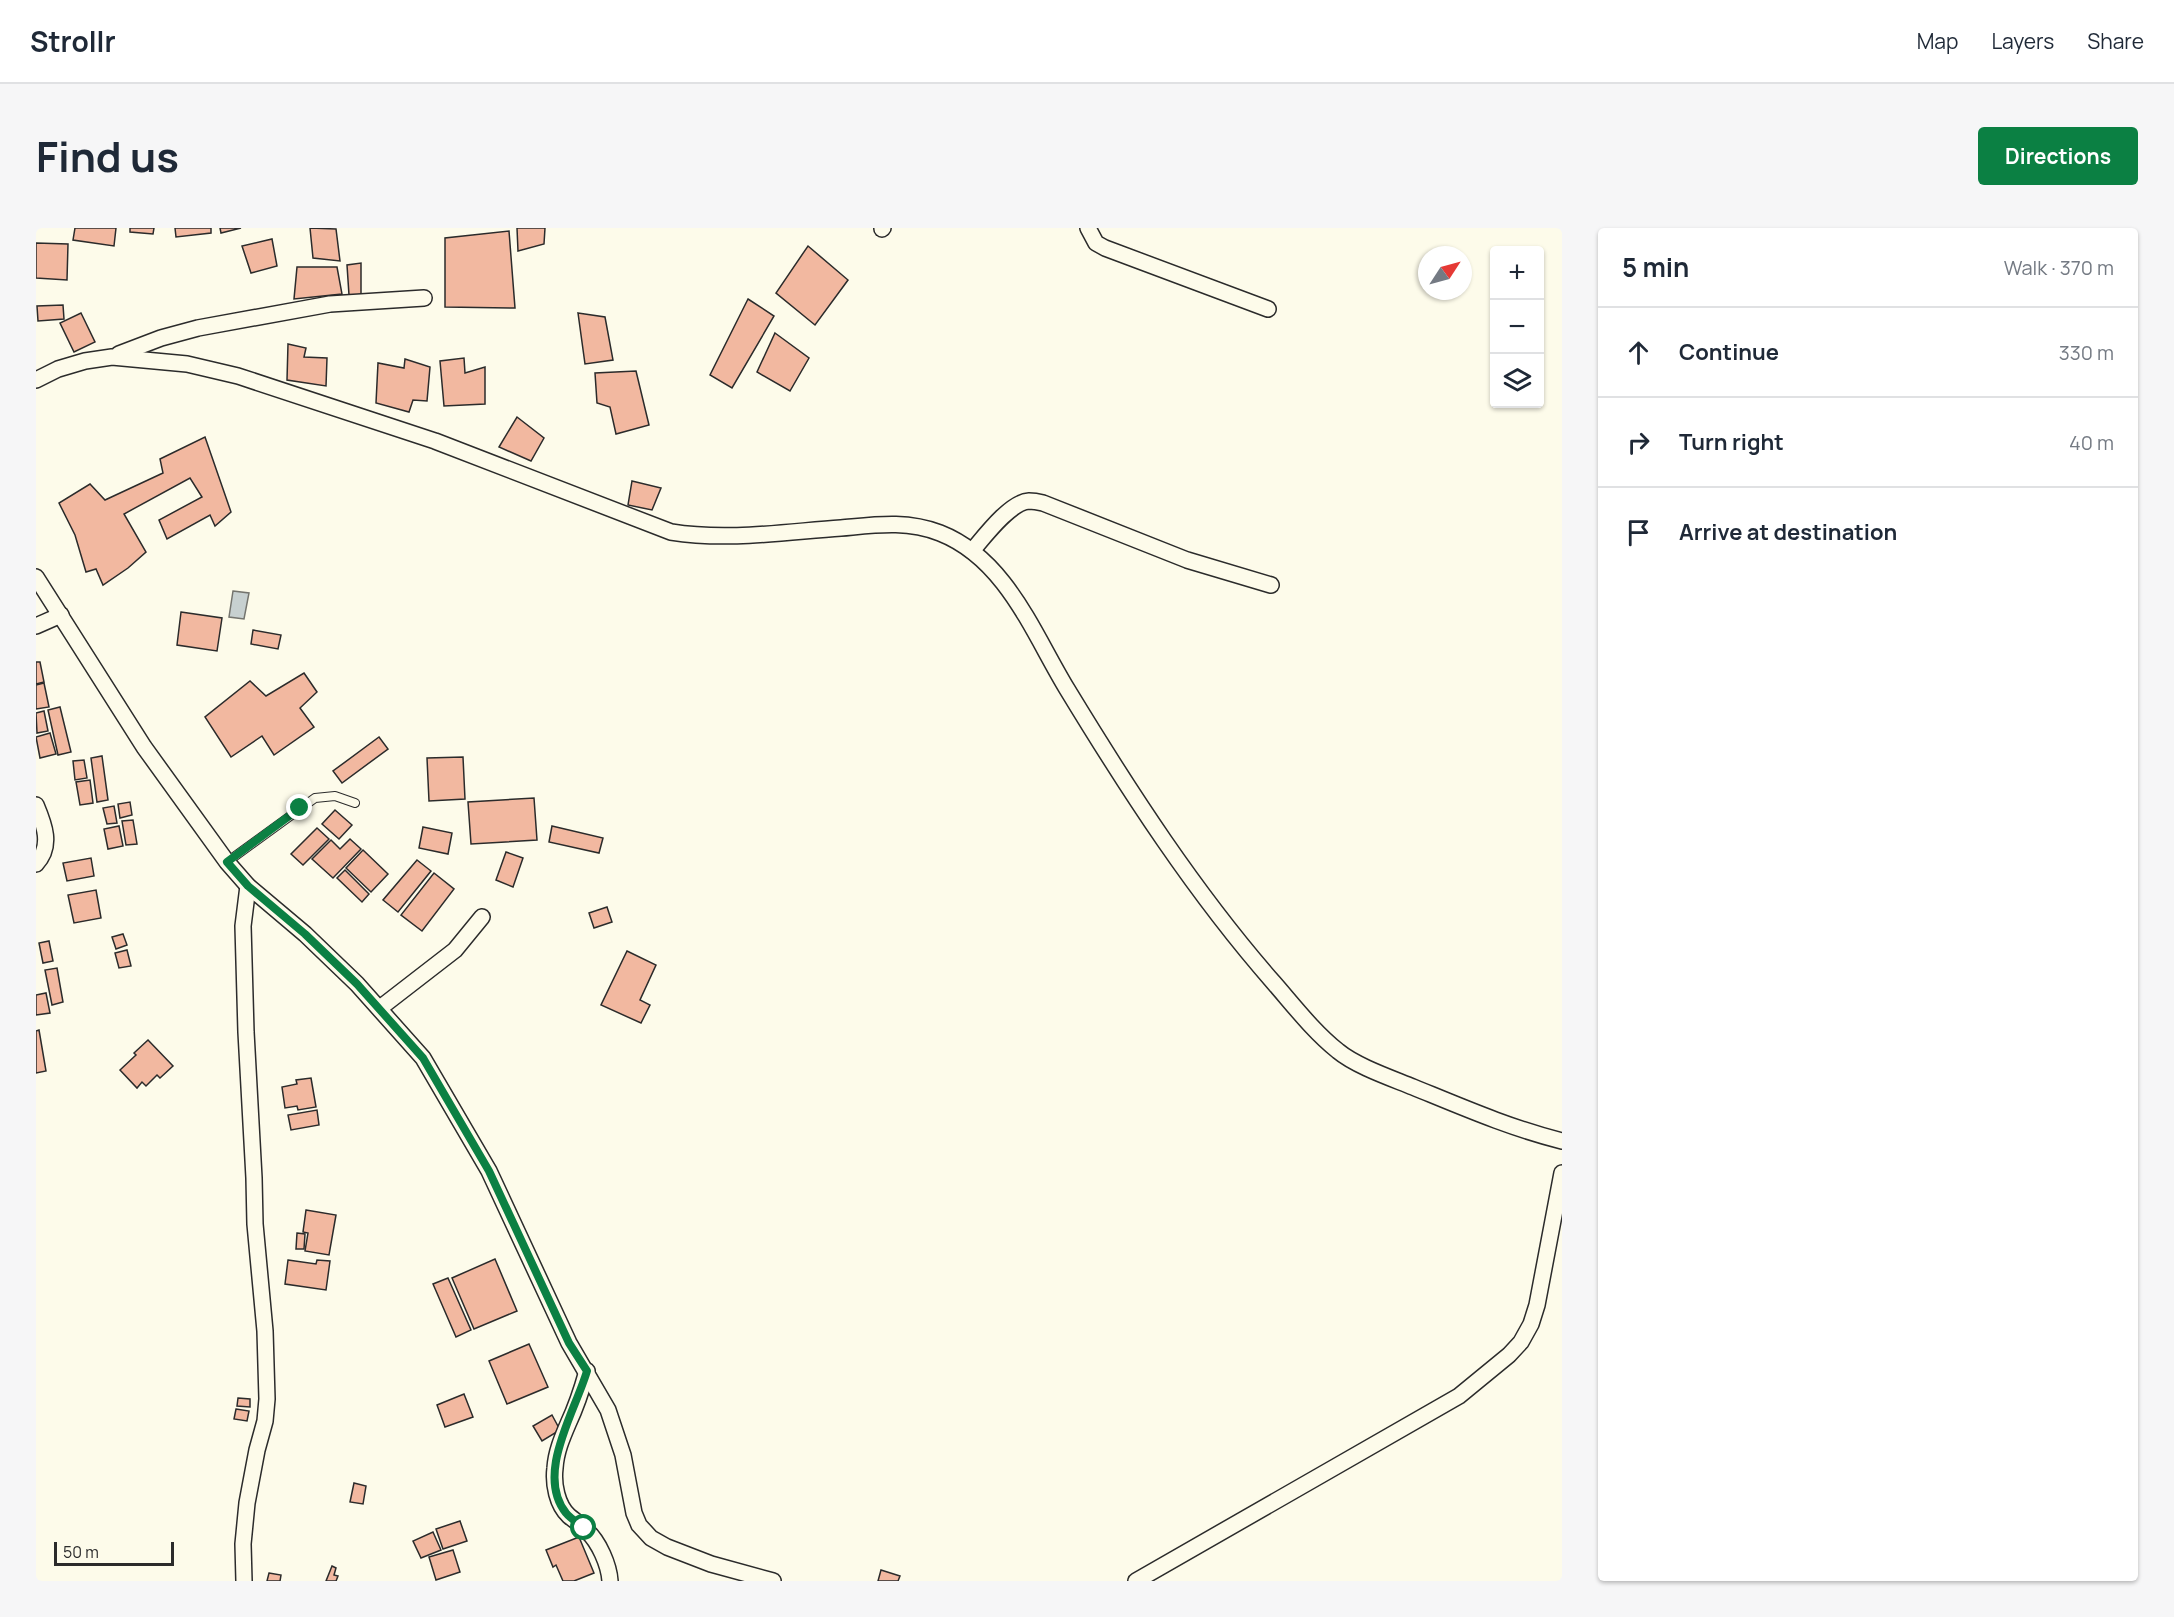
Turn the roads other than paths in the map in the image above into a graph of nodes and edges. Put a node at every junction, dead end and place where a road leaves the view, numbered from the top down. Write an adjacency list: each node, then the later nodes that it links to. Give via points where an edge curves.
1 (1088, 228): 3 (street, via 1096,243 1105,248)
2 (424, 298): 4 (street, via 330,304 198,328)
3 (1268, 309)
4 (112, 357): 5 (street, via 58,369); 6 (street, via 187,364 238,376 435,441 671,532 744,536 900,523 941,533)
5 (36, 380)
6 (972, 550): 8 (street, via 1005,515 1028,501 1043,503 1187,560); 18 (street, via 1013,596 1074,699 1206,900 1314,1029 1341,1054 1383,1074 1530,1133)
7 (36, 576): 9 (street)
8 (1270, 585)
9 (61, 615): 10 (street); 13 (street, via 144,747)
10 (36, 626)
11 (355, 803): 13 (lane, via 335,796 315,798)
12 (36, 805): 14 (street, via 45,829 46,846)
13 (227, 862): 15 (street)
14 (36, 864)
15 (248, 886): 17 (street, via 305,934); 21 (street, via 243,926 246,1032 267,1399 247,1503)
16 (482, 917): 17 (street, via 455,950)
17 (380, 1008): 20 (street, via 423,1058 471,1140 569,1343)
18 (1562, 1141)
19 (1562, 1173): 24 (street, via 1537,1305 1521,1342 1509,1355 1459,1396)
20 (587, 1371): 22 (street, via 561,1437 555,1485 565,1512 589,1532 598,1547); 23 (street, via 615,1428 639,1525 667,1547)
21 (243, 1581)
22 (610, 1581)
23 (773, 1581)
24 (1136, 1581)

